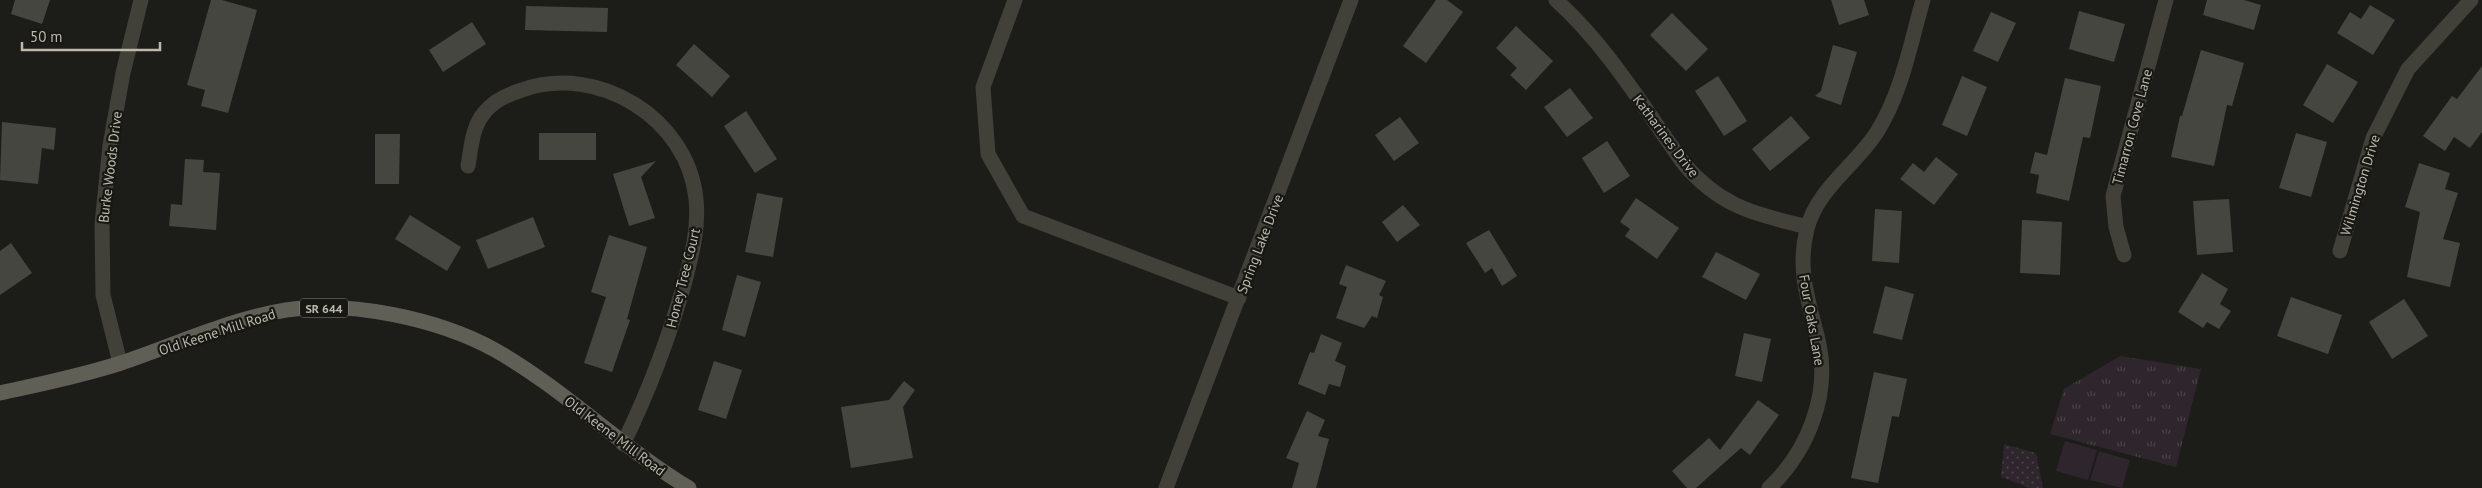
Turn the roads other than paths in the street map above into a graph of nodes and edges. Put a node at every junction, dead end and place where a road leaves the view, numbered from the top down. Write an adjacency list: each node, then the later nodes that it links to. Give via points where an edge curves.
1 (141, 0): 13 (street, Burke Woods Drive, via 110,145 102,224 102,295)
2 (1015, 0): 12 (street, via 983,87 988,154 1023,216)
3 (1351, 0): 12 (street, Spring Lake Drive)
4 (1556, 0): 9 (street, Katharines Drive, via 1604,50 1696,178 1729,203)
5 (1923, 0): 9 (street, via 1892,103 1877,132 1833,183)
6 (2166, 0): 11 (street, Timarron Cove Lane, via 2113,196 2116,228)
7 (2471, 0): 10 (street, Wilmington Drive, via 2408,69 2373,138)
8 (468, 166): 15 (street, Honey Tree Court, via 478,122 484,111 511,94 532,86 554,83 583,84 612,92 638,105 665,129 681,152 696,198 695,242 660,362)
9 (1807, 227): 18 (street, Four Oaks Lane, via 1803,272 1806,302 1819,345 1820,386 1806,438 1787,468)
10 (2340, 251)
11 (2124, 255)
12 (1239, 298): 17 (street, Spring Lake Drive)
13 (120, 364): 14 (main road, Old Keene Mill Road / SR 644); 15 (main road, Old Keene Mill Road / SR 644, via 252,318 286,310 362,311 421,322 470,338 496,351 540,380)
14 (0, 393)
15 (623, 444): 16 (main road, Old Keene Mill Road / SR 644)
16 (688, 488)
17 (1166, 488)
18 (1769, 488)

